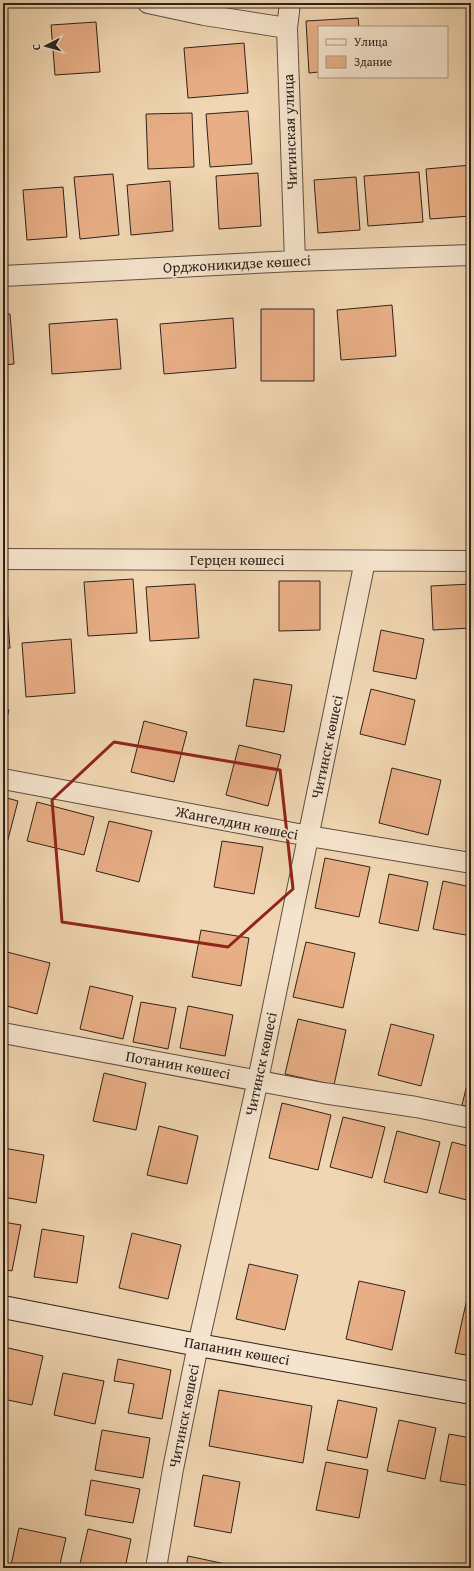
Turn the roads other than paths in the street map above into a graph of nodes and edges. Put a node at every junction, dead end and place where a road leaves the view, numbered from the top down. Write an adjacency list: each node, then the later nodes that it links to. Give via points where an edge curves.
1 (148, 3): 3 (street, via 204,16)
2 (290, 3): 3 (street, Читинская улица)
3 (287, 28): 5 (street, Читинская улица)
4 (471, 255): 5 (street, Орджоникидзе көшесі)
5 (294, 261): 6 (street, Орджоникидзе көшесі)
6 (3, 276)
7 (3, 559): 9 (street, Герцен көшесі)
8 (471, 560): 9 (street, Герцен көшесі)
9 (365, 561): 11 (street, Читинск көшесі)
10 (3, 779): 11 (street, Жангелдин көшесі)
11 (309, 836): 12 (street, Жангелдин көшесі); 14 (street, Читинск көшесі)
12 (471, 863)
13 (3, 1033): 14 (street, Потанин көшесі)
14 (258, 1080): 15 (street, Потанин көшесі); 17 (street, Читинск көшесі)
15 (471, 1118)
16 (3, 1307): 17 (main road, Папанин көшесі)
17 (198, 1345): 18 (main road, Папанин көшесі); 19 (street, Читинск көшесі)
18 (471, 1393)
19 (156, 1568)

